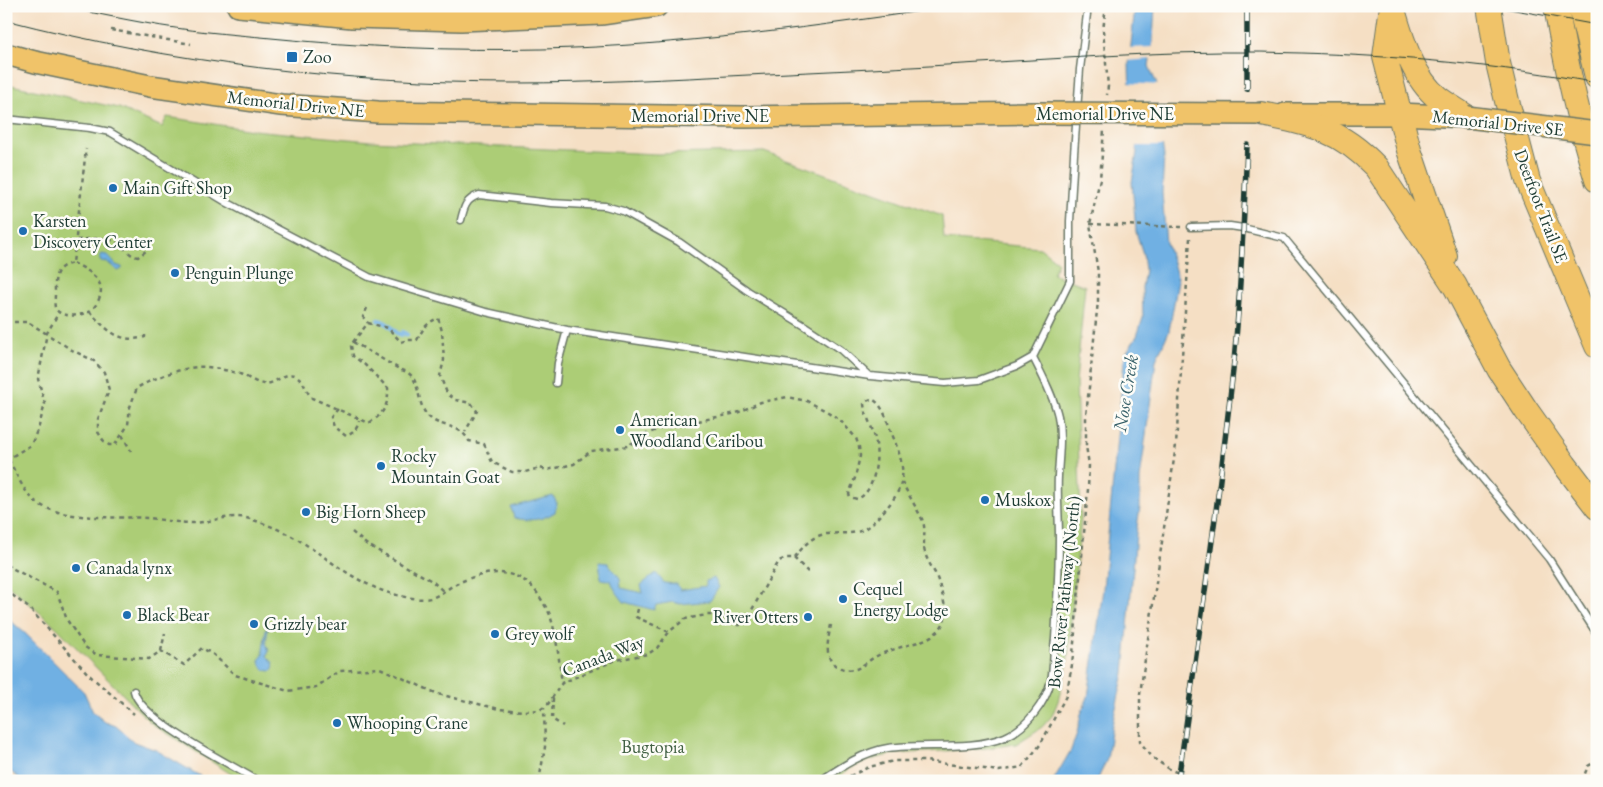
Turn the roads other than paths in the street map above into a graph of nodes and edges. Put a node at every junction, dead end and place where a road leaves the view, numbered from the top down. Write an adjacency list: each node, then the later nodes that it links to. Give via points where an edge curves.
1 (238, 6): 2 (highway, via 352,17 461,20 601,14)
2 (657, 6)
3 (1088, 6): 21 (lane, via 1074,145 1070,281)
4 (1392, 6): 11 (highway, via 1385,56); 12 (highway, via 1410,59 1421,79 1437,98)
5 (1489, 6): 20 (highway, Deerfoot Trail SE, via 1498,62 1528,182)
6 (1556, 6): 15 (highway, via 1576,105)
7 (1580, 6): 9 (highway)
8 (6, 54): 10 (highway, Memorial Drive NE, bridge, via 150,86 281,105 378,112 743,117)
9 (1597, 77)
10 (1261, 114): 11 (highway, Memorial Drive NE); 18 (highway, via 1330,132 1361,152 1376,167)
11 (1399, 114): 12 (highway, Memorial Drive SE); 18 (highway, via 1422,194)
12 (1467, 116): 14 (highway, Memorial Drive SE, bridge)
13 (6, 119): 19 (lane, via 110,132 226,202 369,276 486,312)
14 (1597, 133)
15 (1597, 180)
16 (461, 220): 22 (lane, via 464,205 479,195 605,206 623,211 678,242 841,350)
17 (1191, 228): 25 (lane, via 1230,226 1284,238 1549,559)
18 (1455, 286): 24 (highway, via 1499,369 1564,465)
19 (567, 330): 22 (lane); 23 (lane)
20 (1597, 346)
21 (1032, 357): 22 (lane, via 978,380 945,383); 28 (lane, via 1046,383 1061,438 1057,616 1047,693 1038,709 1006,737 970,744 887,748 855,759)
22 (870, 376)
23 (556, 383)
24 (1597, 507)
25 (1597, 634)
26 (134, 691): 27 (lane, via 159,721)
27 (258, 781)
28 (820, 781)

